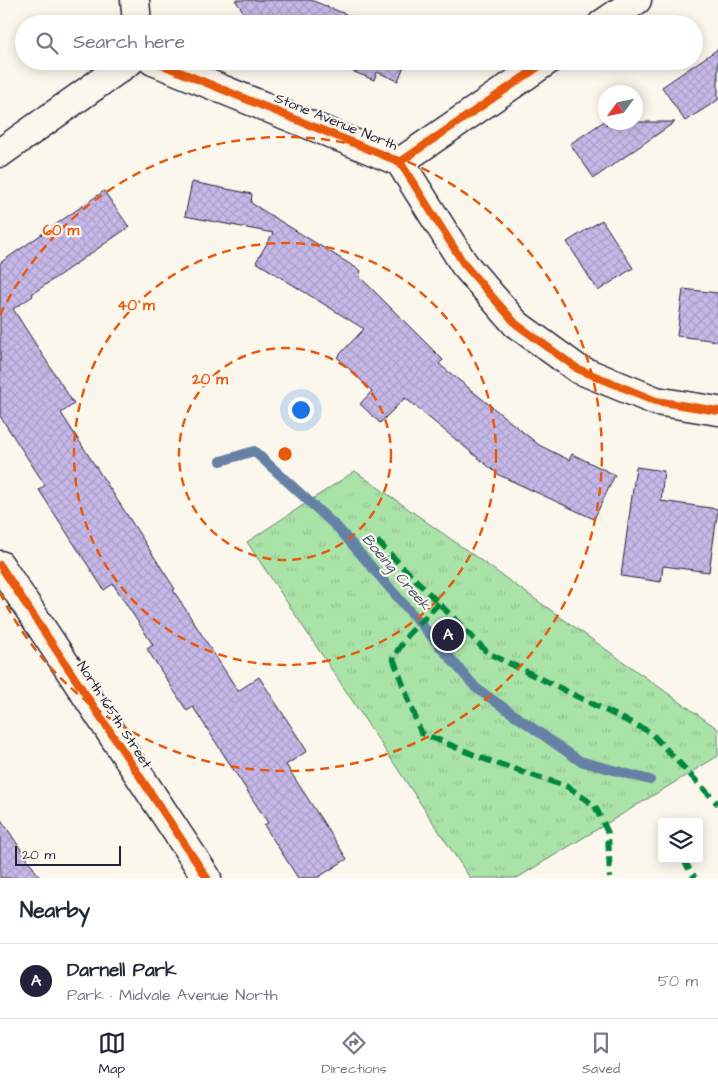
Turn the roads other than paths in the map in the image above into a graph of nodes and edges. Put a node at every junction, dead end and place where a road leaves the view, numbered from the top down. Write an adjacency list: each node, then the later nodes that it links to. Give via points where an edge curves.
1 (135, 0): 3 (street)
2 (637, 0): 4 (street)
3 (136, 15)
4 (615, 15)
5 (117, 70): 8 (street)
6 (176, 70): 9 (street, Stone Avenue North)
7 (534, 70): 9 (street, Stone Avenue North)
8 (0, 153)
9 (400, 162): 10 (street, via 464,264 516,324 578,369 656,401)
10 (718, 411)
11 (1, 570): 12 (street, North 165th Street)
12 (207, 878)

